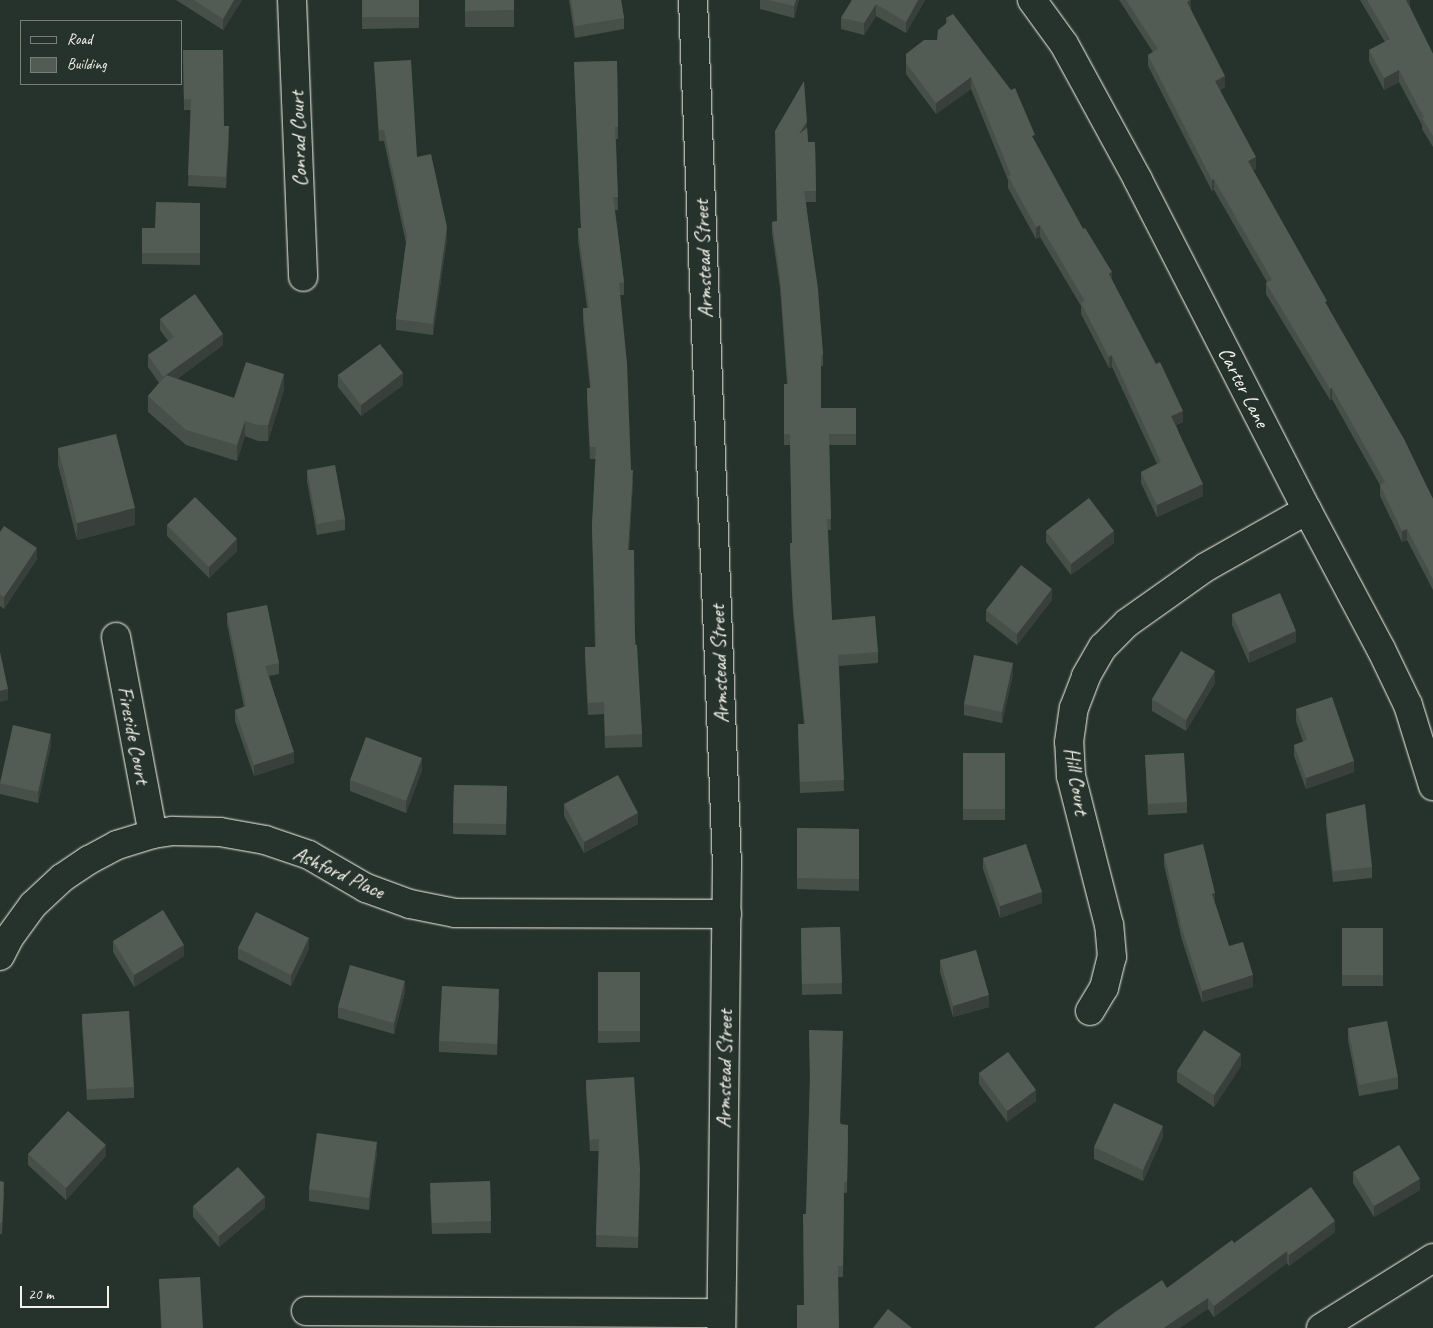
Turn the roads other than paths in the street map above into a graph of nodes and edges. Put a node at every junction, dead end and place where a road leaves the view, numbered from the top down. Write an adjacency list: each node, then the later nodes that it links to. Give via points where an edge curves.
1 (292, 0): 4 (street, Conrad Court)
2 (693, 0): 9 (street, Armstead Street, via 727,865)
3 (1032, 0): 5 (street, Carter Lane, via 1064,44 1138,180)
4 (303, 277)
5 (1307, 510): 7 (street, Carter Lane, via 1408,705); 11 (street, Hill Court, via 1206,567 1127,622 1103,647 1086,676 1074,708 1069,742 1071,776 1109,925 1112,957 1104,988)
6 (116, 637): 8 (street, Fireside Court)
7 (1433, 786)
8 (152, 834): 9 (street, Ashford Place, via 220,832 265,840 309,855 375,891 410,904 455,913); 10 (street, Ashford Place, via 117,845 62,878 33,905)
9 (726, 914): 14 (street, Armstead Street)
10 (0, 956)
11 (1090, 1011)
12 (1433, 1258): 15 (street)
13 (306, 1311): 14 (street)
14 (721, 1321)
15 (1321, 1328)

